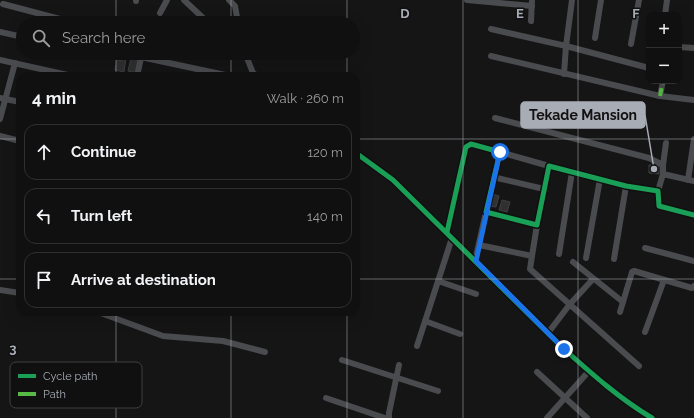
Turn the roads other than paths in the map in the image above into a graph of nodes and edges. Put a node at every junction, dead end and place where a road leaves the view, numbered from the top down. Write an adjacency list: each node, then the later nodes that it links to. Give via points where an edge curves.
1 (167, 0): 12 (street)
2 (184, 0): 14 (street)
3 (229, 0): 15 (street, via 235,6)
4 (467, 0): 9 (street)
5 (572, 0): 22 (street)
6 (601, 0): 20 (street)
7 (639, 0): 21 (street)
8 (667, 0): 11 (street)
9 (532, 3): 16 (street)
10 (3, 4): 13 (street)
11 (666, 12)
12 (160, 13)
13 (48, 16)
14 (201, 16)
15 (237, 16)
16 (531, 21)
17 (491, 28): 22 (street)
18 (0, 32): 19 (street)
19 (16, 35)
20 (595, 38)
21 (632, 44)
22 (566, 46): 31 (street); 36 (street)
23 (682, 47): 24 (street)
24 (694, 48)
25 (490, 56): 36 (street)
26 (0, 60): 30 (street)
27 (141, 60): 33 (street)
28 (151, 60): 34 (street)
29 (247, 60): 35 (street)
30 (14, 63): 32 (street); 39 (street)
31 (646, 67)
32 (54, 72)
33 (138, 72)
34 (210, 72)
35 (250, 72)
36 (564, 74): 38 (street)
37 (662, 84): 38 (street)
38 (660, 96): 40 (street)
39 (2, 98): 41 (street); 43 (street)
40 (694, 100)
41 (16, 101)
42 (495, 118): 50 (street, via 649,158)
43 (0, 119)
44 (0, 136): 46 (street)
45 (694, 139): 56 (street)
46 (16, 140)
47 (666, 143): 50 (street)
48 (500, 152): 51 (street); 54 (street); 63 (street, via 472,144 466,147)
49 (360, 158): 63 (street, via 393,180)
50 (663, 165): 53 (street)
51 (549, 166): 52 (street); 58 (street)
52 (572, 172): 55 (street); 67 (street)
53 (663, 174): 56 (street); 59 (street)
54 (493, 177): 58 (street); 60 (street)
55 (600, 180): 57 (street); 69 (street)
56 (691, 180)
57 (626, 186): 59 (street); 70 (street)
58 (544, 189): 62 (street)
59 (658, 191): 61 (street, via 660,206)
60 (486, 212): 62 (street); 65 (street)
61 (694, 215)
62 (537, 225): 68 (street)
63 (447, 232): 64 (street)
64 (452, 238): 71 (street); 76 (street)
65 (479, 245): 68 (street); 71 (street)
66 (645, 248): 72 (street)
67 (559, 254)
68 (532, 256): 82 (street, via 530,269)
69 (586, 258)
70 (614, 259)
71 (476, 261): 87 (street)
72 (694, 261)
73 (573, 262): 74 (street)
74 (594, 279): 81 (street); 82 (street)
75 (664, 280): 77 (street, via 692,288); 81 (street, via 632,272); 86 (street)
76 (438, 281): 80 (street); 85 (street)
77 (694, 286)
78 (0, 290): 79 (street)
79 (16, 292)
80 (476, 294)
81 (623, 302): 83 (street)
82 (570, 304): 87 (street); 93 (street)
83 (620, 312)
84 (109, 316): 90 (street, via 163,336 223,342)
85 (425, 321): 88 (street); 89 (street)
86 (645, 332)
87 (548, 333): 95 (street)
88 (460, 334)
89 (416, 346)
90 (265, 352)
91 (342, 360): 96 (street)
92 (398, 365): 96 (street)
93 (639, 366)
94 (537, 372): 99 (street)
95 (589, 372): 99 (street); 104 (street)
96 (396, 377): 97 (street); 101 (street)
97 (438, 391)
98 (326, 398): 100 (street)
99 (565, 398): 102 (street); 103 (street)
100 (385, 418)
101 (389, 418)
102 (547, 418)
103 (587, 418)
104 (652, 418)

